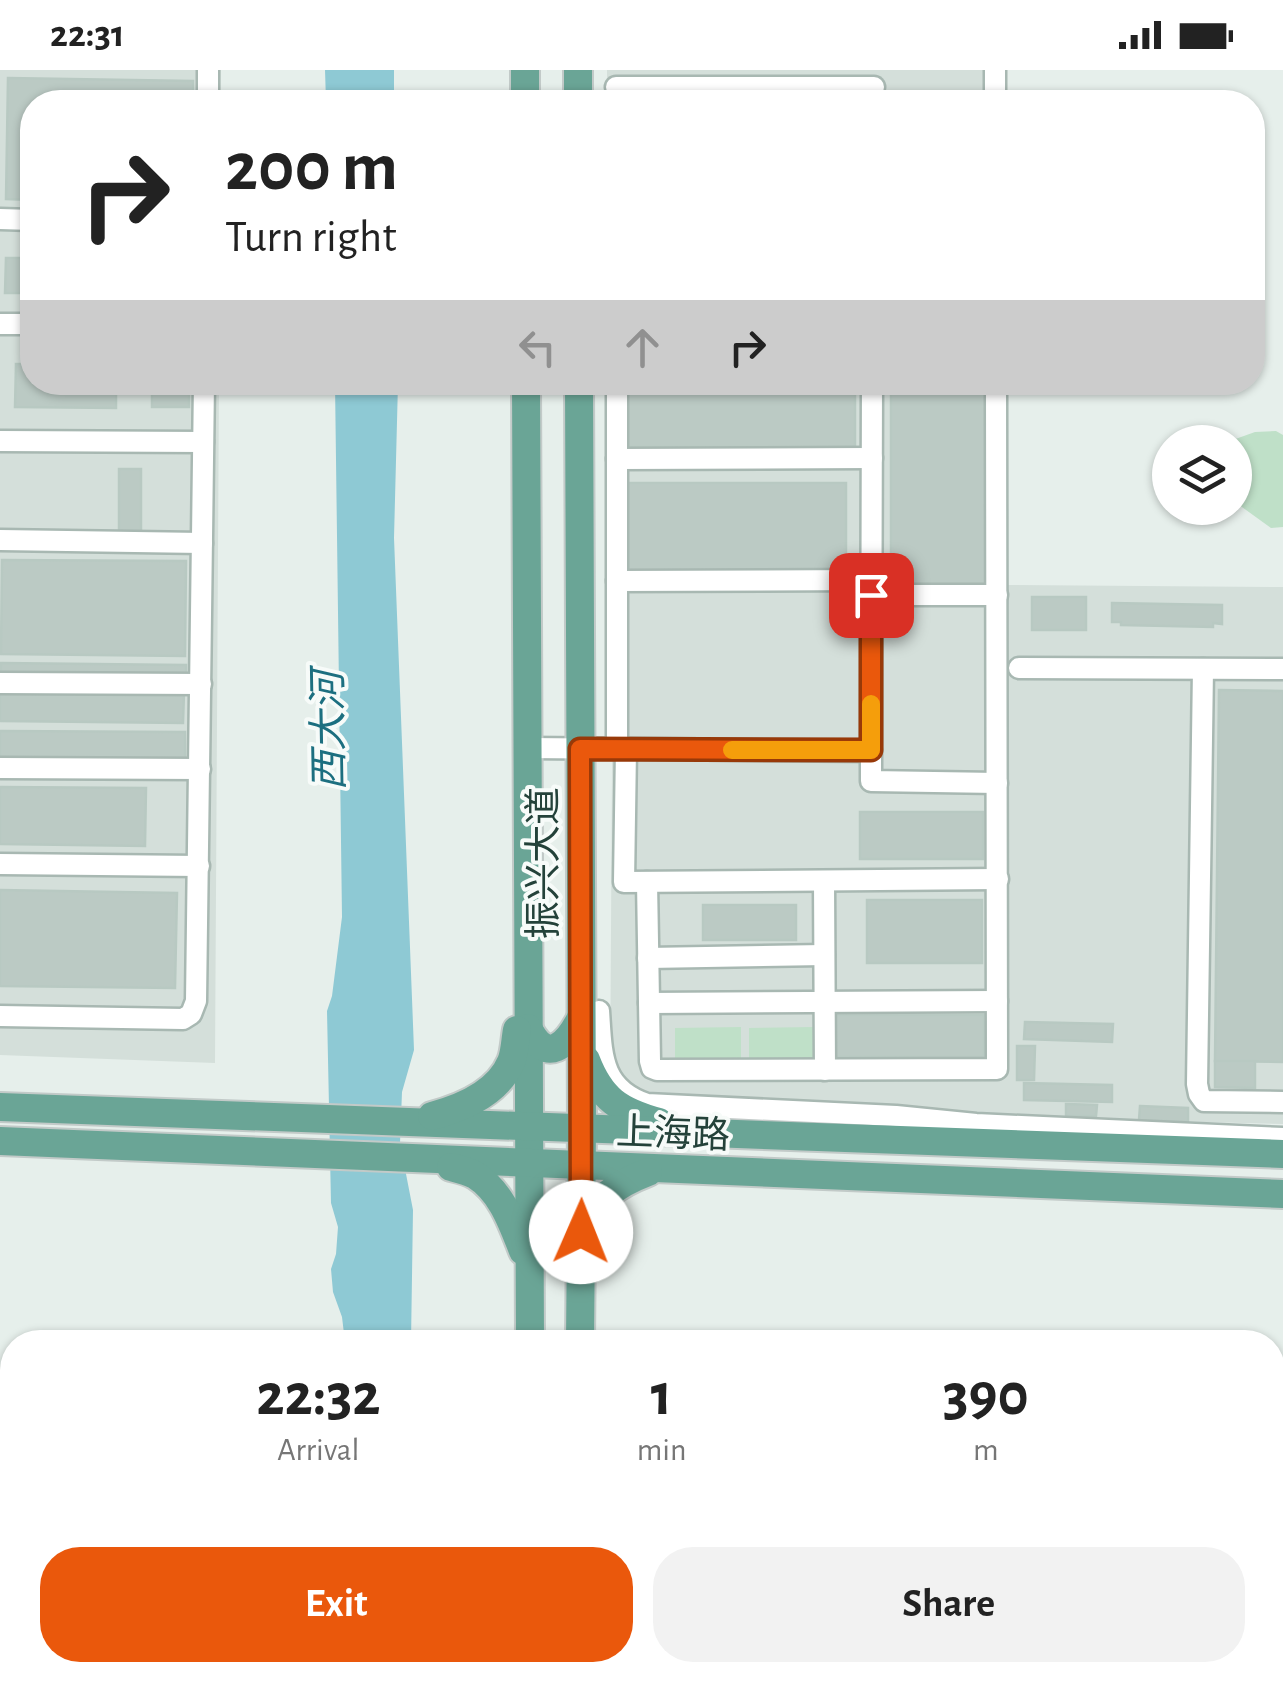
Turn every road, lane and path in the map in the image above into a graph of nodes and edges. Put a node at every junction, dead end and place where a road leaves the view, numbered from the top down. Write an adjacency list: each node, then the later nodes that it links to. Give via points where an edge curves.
1 (616, 86): 2 (lane)
2 (874, 87)
3 (204, 395): 10 (lane)
4 (526, 395): 23 (main road, 振兴大道)
5 (579, 395): 24 (main road, 振兴大道)
6 (616, 395): 12 (lane)
7 (872, 395): 11 (lane)
8 (996, 395): 17 (lane)
9 (0, 441): 10 (lane)
10 (204, 442): 14 (lane)
11 (872, 458): 12 (lane); 16 (lane)
12 (617, 459): 15 (lane)
13 (0, 540): 14 (lane)
14 (202, 543): 22 (lane)
15 (617, 581): 16 (lane); 25 (lane)
16 (871, 588): 17 (lane); 26 (lane)
17 (996, 595): 29 (lane)
18 (1019, 668): 19 (lane)
19 (1203, 669): 20 (lane); 46 (lane, via 1197,1084 1204,1101)
20 (1283, 670)
21 (0, 683): 22 (lane)
22 (200, 684): 28 (lane)
23 (527, 748): 24 (lane); 37 (main road, 振兴大道)
24 (580, 749): 25 (lane); 41 (main road, 振兴大道)
25 (622, 749): 26 (lane); 34 (lane, via 624,882)
26 (871, 750): 29 (lane, via 871,781)
27 (0, 768): 28 (lane)
28 (200, 769): 31 (lane)
29 (997, 783): 32 (lane)
30 (0, 864): 31 (lane)
31 (198, 866): 42 (lane, via 191,1014)
32 (998, 879): 33 (lane); 38 (lane)
33 (824, 881): 34 (lane); 35 (lane)
34 (647, 882): 36 (lane)
35 (824, 956): 36 (lane); 39 (lane)
36 (648, 958): 40 (lane)
37 (528, 964): 43 (main road, 振兴大道); 48 (main road, via 512,1060 501,1077 466,1104)
38 (998, 1001): 39 (lane); 45 (lane, via 998,1069)
39 (824, 1002): 40 (lane); 45 (lane)
40 (649, 1003): 45 (lane, via 650,1060 657,1070)
41 (590, 1015): 43 (main road, via 554,1048 535,1042); 44 (main road, 振兴大道); 54 (lane, via 615,1086 647,1104)
42 (0, 1016)
43 (528, 1028): 50 (main road, 振兴大道)
44 (582, 1050): 51 (main road, 振兴大道); 53 (main road, via 594,1082 610,1100 632,1115)
45 (825, 1070)
46 (1283, 1102)
47 (0, 1107): 48 (main road, 上海路)
48 (412, 1122): 49 (main road, 上海路)
49 (454, 1123): 50 (main road, 上海路); 57 (main road, via 452,1150)
50 (528, 1125): 51 (main road, 上海路); 58 (main road, 振兴大道)
51 (582, 1127): 52 (main road, 上海路); 59 (main road, 振兴大道)
52 (645, 1130): 53 (main road, 上海路); 60 (main road, via 637,1150)
53 (694, 1132): 56 (main road, 上海路)
54 (1283, 1138)
55 (0, 1141): 57 (main road, 上海路)
56 (1283, 1154)
57 (431, 1160): 58 (main road, 上海路); 63 (main road, via 474,1174 506,1210)
58 (529, 1164): 59 (main road, 上海路); 63 (main road, 振兴大道)
59 (582, 1166): 60 (main road, 上海路); 62 (main road, 振兴大道)
60 (653, 1170): 61 (main road, 上海路); 62 (main road, via 604,1195)
61 (1283, 1194)
62 (581, 1239): 63 (main road, via 552,1233); 65 (main road, 振兴大道)
63 (529, 1252): 64 (main road, 振兴大道)
64 (530, 1330)
65 (580, 1330)

